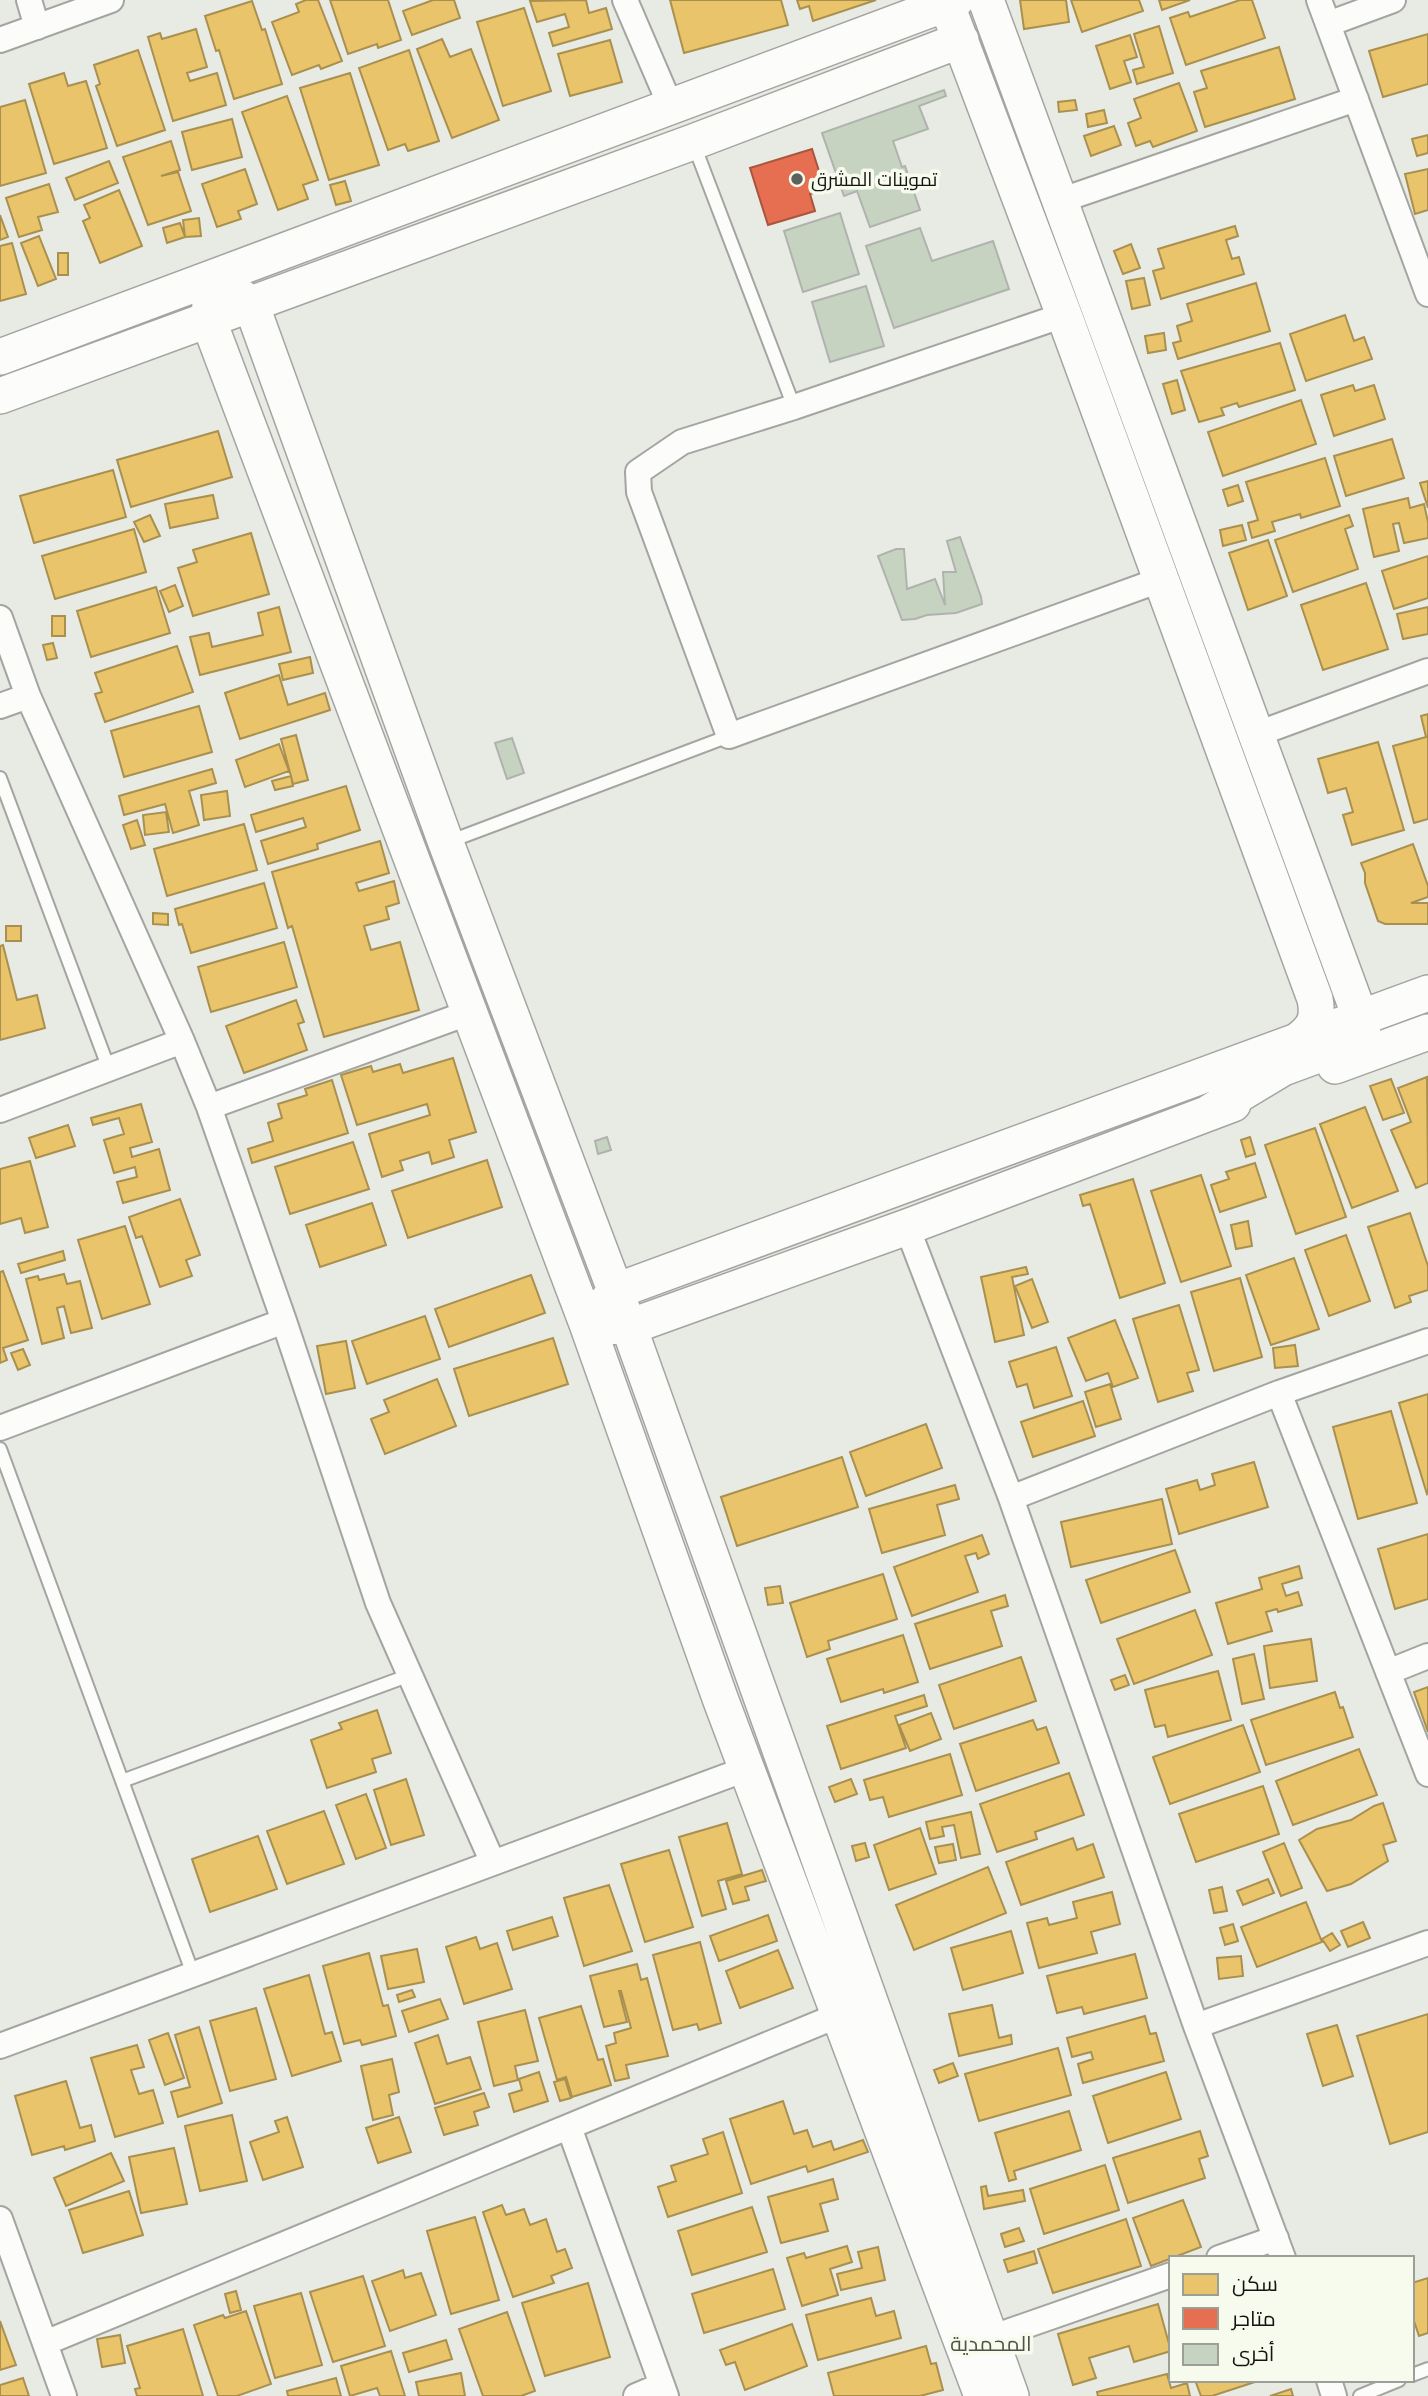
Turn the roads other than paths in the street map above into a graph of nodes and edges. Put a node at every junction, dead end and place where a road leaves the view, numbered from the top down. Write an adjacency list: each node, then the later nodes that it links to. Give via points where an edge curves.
1 (29, 0): 9 (street)
2 (111, 0): 9 (street)
3 (625, 0): 13 (street)
4 (986, 0): 15 (street)
5 (1319, 0): 8 (street)
6 (1393, 0): 8 (street)
7 (951, 1): 11 (street); 13 (street); 15 (street, via 967,4 972,12 1004,97)
8 (1328, 24): 12 (street)
9 (37, 27): 10 (street)
10 (0, 40)
11 (961, 40): 14 (street); 20 (street)
12 (1356, 99): 16 (street); 18 (street)
13 (671, 107): 17 (street)
14 (693, 142): 19 (street); 24 (lane)
15 (1040, 147): 16 (street)
16 (1059, 201): 30 (street)
17 (214, 278): 19 (street); 21 (street); 22 (street)
18 (1428, 294)
19 (251, 304): 21 (street); 33 (street)
20 (1064, 315): 24 (street); 25 (street)
21 (208, 319): 23 (street); 35 (street)
22 (0, 357)
23 (0, 396)
24 (794, 407): 31 (street, via 682,442 638,472 639,492)
25 (1160, 580): 31 (street); 39 (street, via 1315,999 1314,1026)
26 (0, 618): 28 (street)
27 (1428, 671): 30 (street)
28 (28, 696): 29 (street); 38 (street)
29 (0, 706)
30 (1257, 734): 36 (street)
31 (729, 736): 33 (lane)
32 (0, 778): 40 (lane)
33 (446, 843): 45 (street)
34 (1428, 993): 36 (street)
35 (468, 1013): 41 (street); 47 (street)
36 (1362, 1017): 39 (street); 43 (street, via 1362,1033 1351,1043 1283,1068)
37 (1428, 1032): 43 (street)
38 (182, 1041): 40 (street); 41 (street)
39 (1297, 1041): 45 (street)
40 (109, 1069): 42 (street)
41 (209, 1107): 46 (street)
42 (0, 1110)
43 (1210, 1112): 44 (street)
44 (907, 1227): 48 (street); 53 (street)
45 (616, 1291): 47 (street); 48 (street)
46 (284, 1321): 51 (street); 56 (street, via 378,1603)
47 (587, 1324): 48 (street); 57 (street)
48 (629, 1327): 71 (street)
49 (1428, 1341): 50 (street)
50 (1279, 1394): 53 (street); 55 (street)
51 (0, 1428)
52 (0, 1449): 59 (lane)
53 (1011, 1498): 64 (street)
54 (1428, 1656): 55 (street)
55 (1388, 1672): 58 (street)
56 (410, 1675): 59 (lane); 60 (street)
57 (747, 1769): 60 (street); 63 (street)
58 (1428, 1774)
59 (122, 1781): 62 (lane)
60 (493, 1863): 62 (street)
61 (1428, 1943): 64 (street)
62 (193, 1974): 65 (street)
63 (839, 2015): 66 (street); 77 (street)
64 (1196, 2026): 68 (street)
65 (0, 2046)
66 (569, 2127): 72 (street); 74 (street)
67 (0, 2219): 72 (street)
68 (1279, 2248): 69 (street)
69 (1231, 2256)
70 (1169, 2276): 71 (street)
71 (990, 2337): 78 (street)
72 (45, 2343): 75 (street)
73 (1394, 2382): 79 (lane)
74 (664, 2390): 76 (street)
75 (64, 2396)
76 (636, 2396)
77 (982, 2396)
78 (1012, 2396)
79 (1360, 2396)

